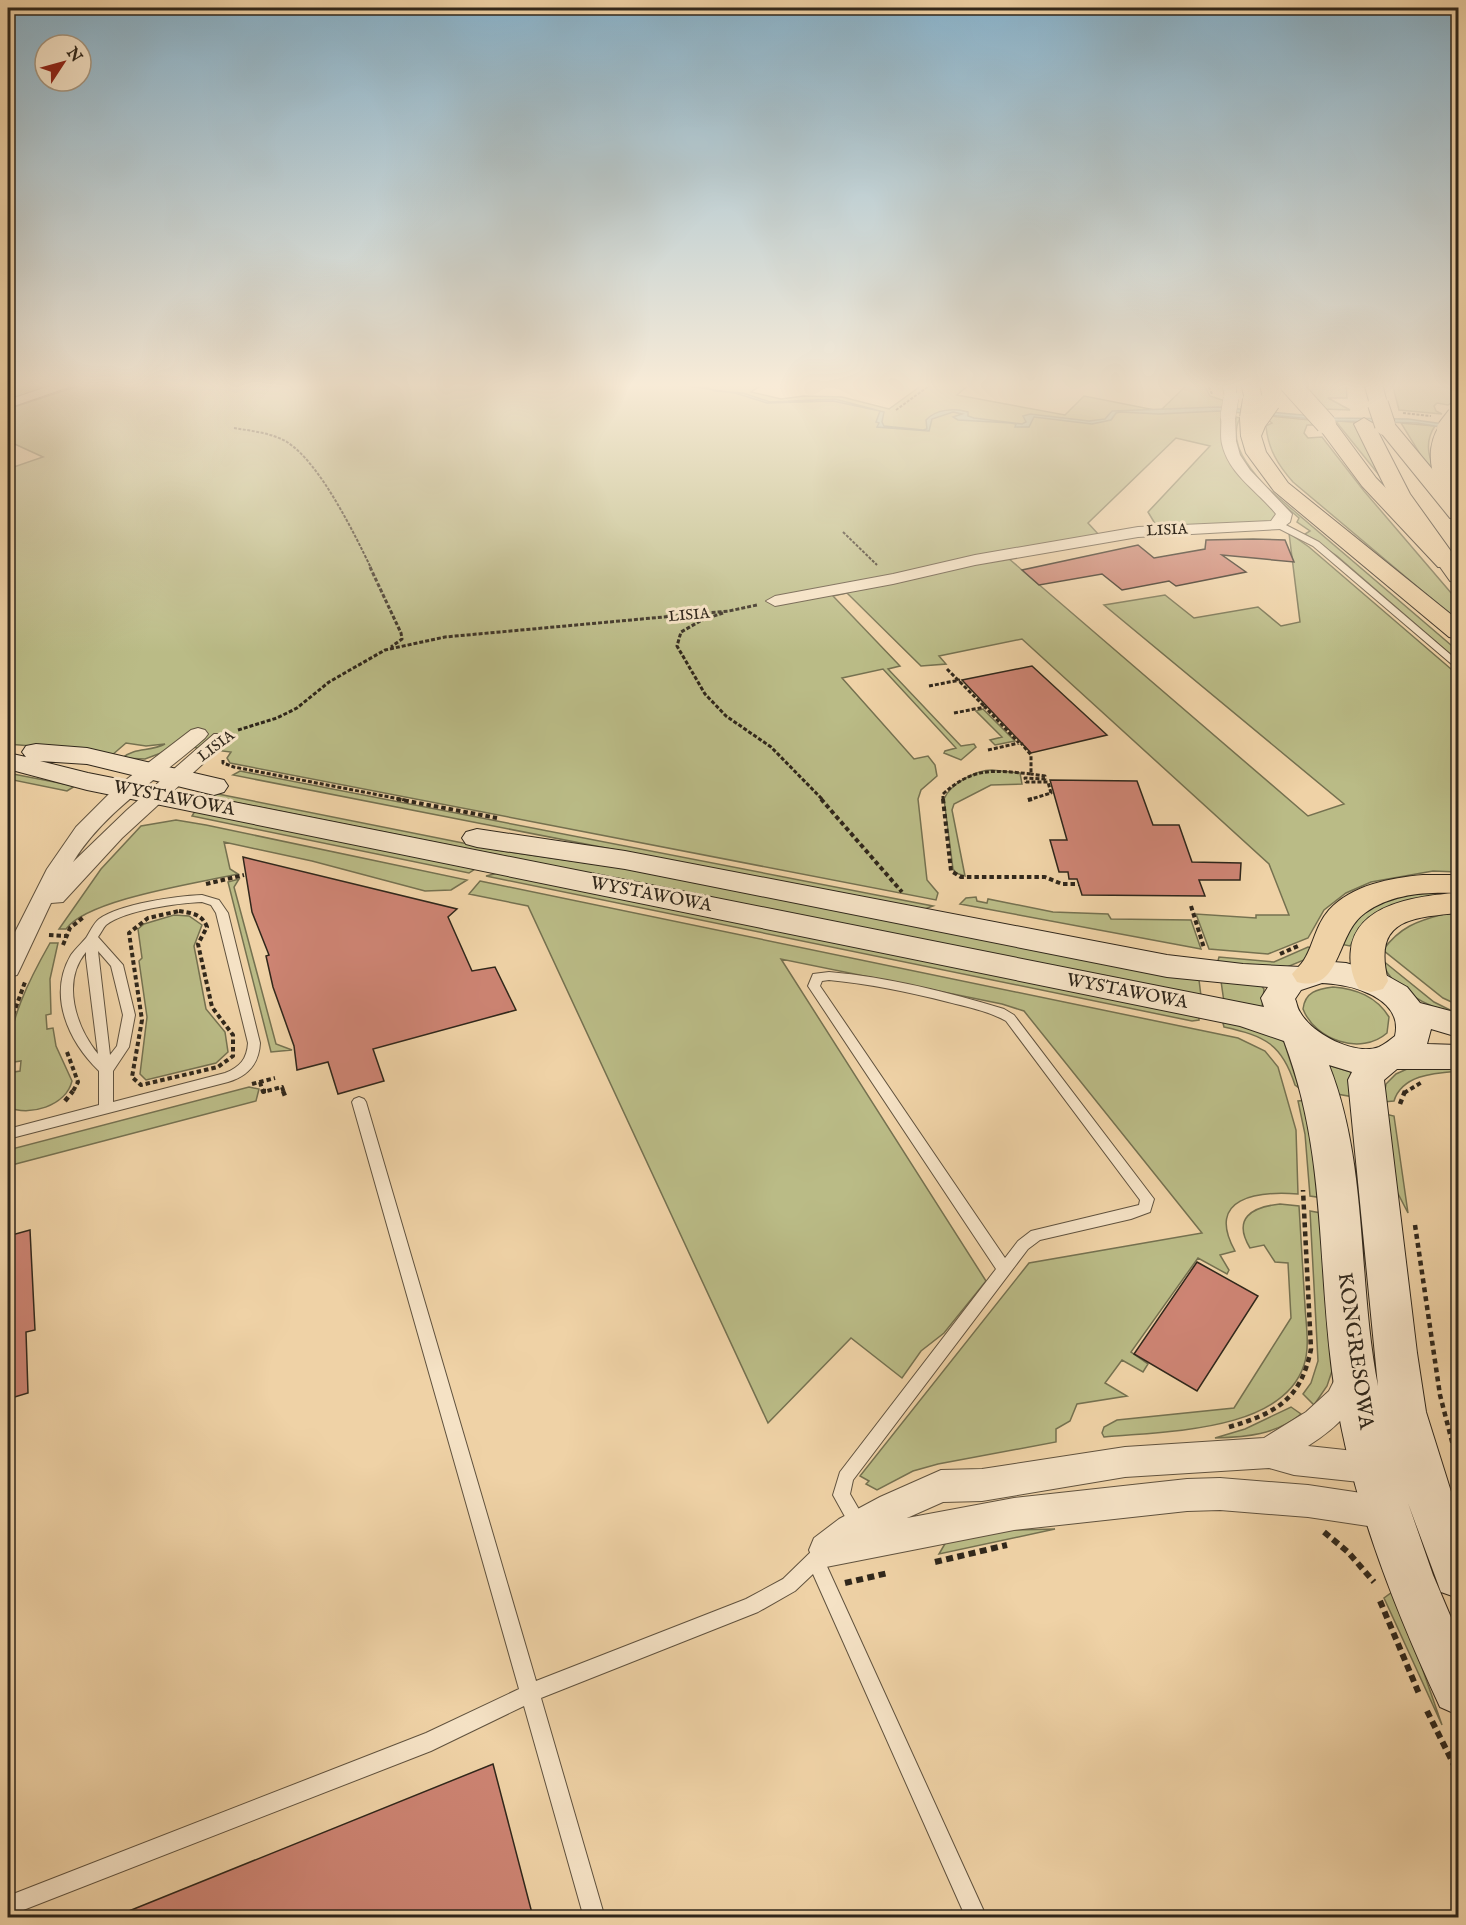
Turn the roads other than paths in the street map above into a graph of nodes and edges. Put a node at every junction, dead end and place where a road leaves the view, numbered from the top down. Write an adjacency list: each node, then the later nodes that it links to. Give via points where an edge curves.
1 (1246, 473): 10 (street, bridge, via 1281,510 1284,519)
2 (1271, 473): 14 (main road, via 1281,487)
3 (1362, 473): 12 (main road, bridge)
4 (1389, 473): 12 (main road)
5 (1410, 473): 11 (main road)
6 (1424, 473): 9 (main road)
7 (1444, 473): 8 (main road)
8 (1458, 505)
9 (1458, 513)
10 (1277, 524): 13 (street, LISIA, via 1138,532 936,567); 15 (lane, via 1316,544)
11 (1458, 543)
12 (1452, 569)
13 (775, 601)
14 (1458, 632)
15 (1458, 665)
16 (198, 734): 20 (street, LISIA)
17 (223, 747): 20 (street, LISIA)
18 (8, 752): 20 (street, WYSTAWOWA, via 61,753)
19 (8, 761): 20 (street, WYSTAWOWA)
20 (154, 783): 24 (street, via 26,934); 25 (street, WYSTAWOWA, via 501,843 625,860 1167,966 1243,975); 29 (street, WYSTAWOWA, via 1263,1019)
21 (1458, 884): 25 (main road, via 1411,885 1357,904 1335,925 1323,956)
22 (1458, 903): 26 (main road, via 1423,906 1379,925 1366,942 1365,966)
23 (92, 937): 32 (lane); 32 (lane, via 117,965 129,1015 123,1047); 32 (lane, via 75,960 68,992 79,1042); 34 (lane, via 101,923 116,916 186,899 205,898 216,903 222,913 254,1043 253,1060 228,1077)
24 (8, 969)
25 (1304, 975): 26 (street, via 1333,972); 29 (street, via 1284,988 1279,1004)
26 (1371, 981): 27 (street, via 1390,992)
27 (1409, 1011): 28 (street); 30 (street, via 1414,1034 1407,1047)
28 (1458, 1025)
29 (1297, 1035): 30 (street, via 1342,1057); 37 (street, KONGRESOWA, via 1312,1061 1331,1128)
30 (1388, 1057): 31 (street); 40 (street, KONGRESOWA, via 1370,1071 1366,1080 1399,1383)
31 (1458, 1057)
32 (106, 1070): 34 (lane)
33 (359, 1102): 45 (lane)
34 (106, 1109): 35 (lane)
35 (8, 1134)
36 (1004, 1269): 36 (lane, via 1035,1235 1131,1213 1145,1208 1147,1199 1010,1018 1000,1012 852,978 817,977 814,986); 41 (lane, via 846,1477 841,1495)
37 (1354, 1375): 38 (street, via 1340,1401 1325,1415); 39 (street, KONGRESOWA)
38 (1269, 1454): 39 (street); 41 (street, via 1125,1462 982,1485 941,1486 908,1500)
39 (1373, 1468): 40 (street, KONGRESOWA)
40 (1425, 1491): 41 (street, via 1296,1500 1187,1495); 43 (street, KONGRESOWA); 44 (street, KONGRESOWA, via 1412,1579)
41 (866, 1535): 42 (street)
42 (821, 1555): 45 (lane, via 789,1585 752,1606); 48 (lane)
43 (1458, 1575)
44 (1458, 1689)
45 (530, 1693): 46 (lane, via 430,1741); 47 (lane)
46 (8, 1906)
47 (594, 1917)
48 (977, 1917)

